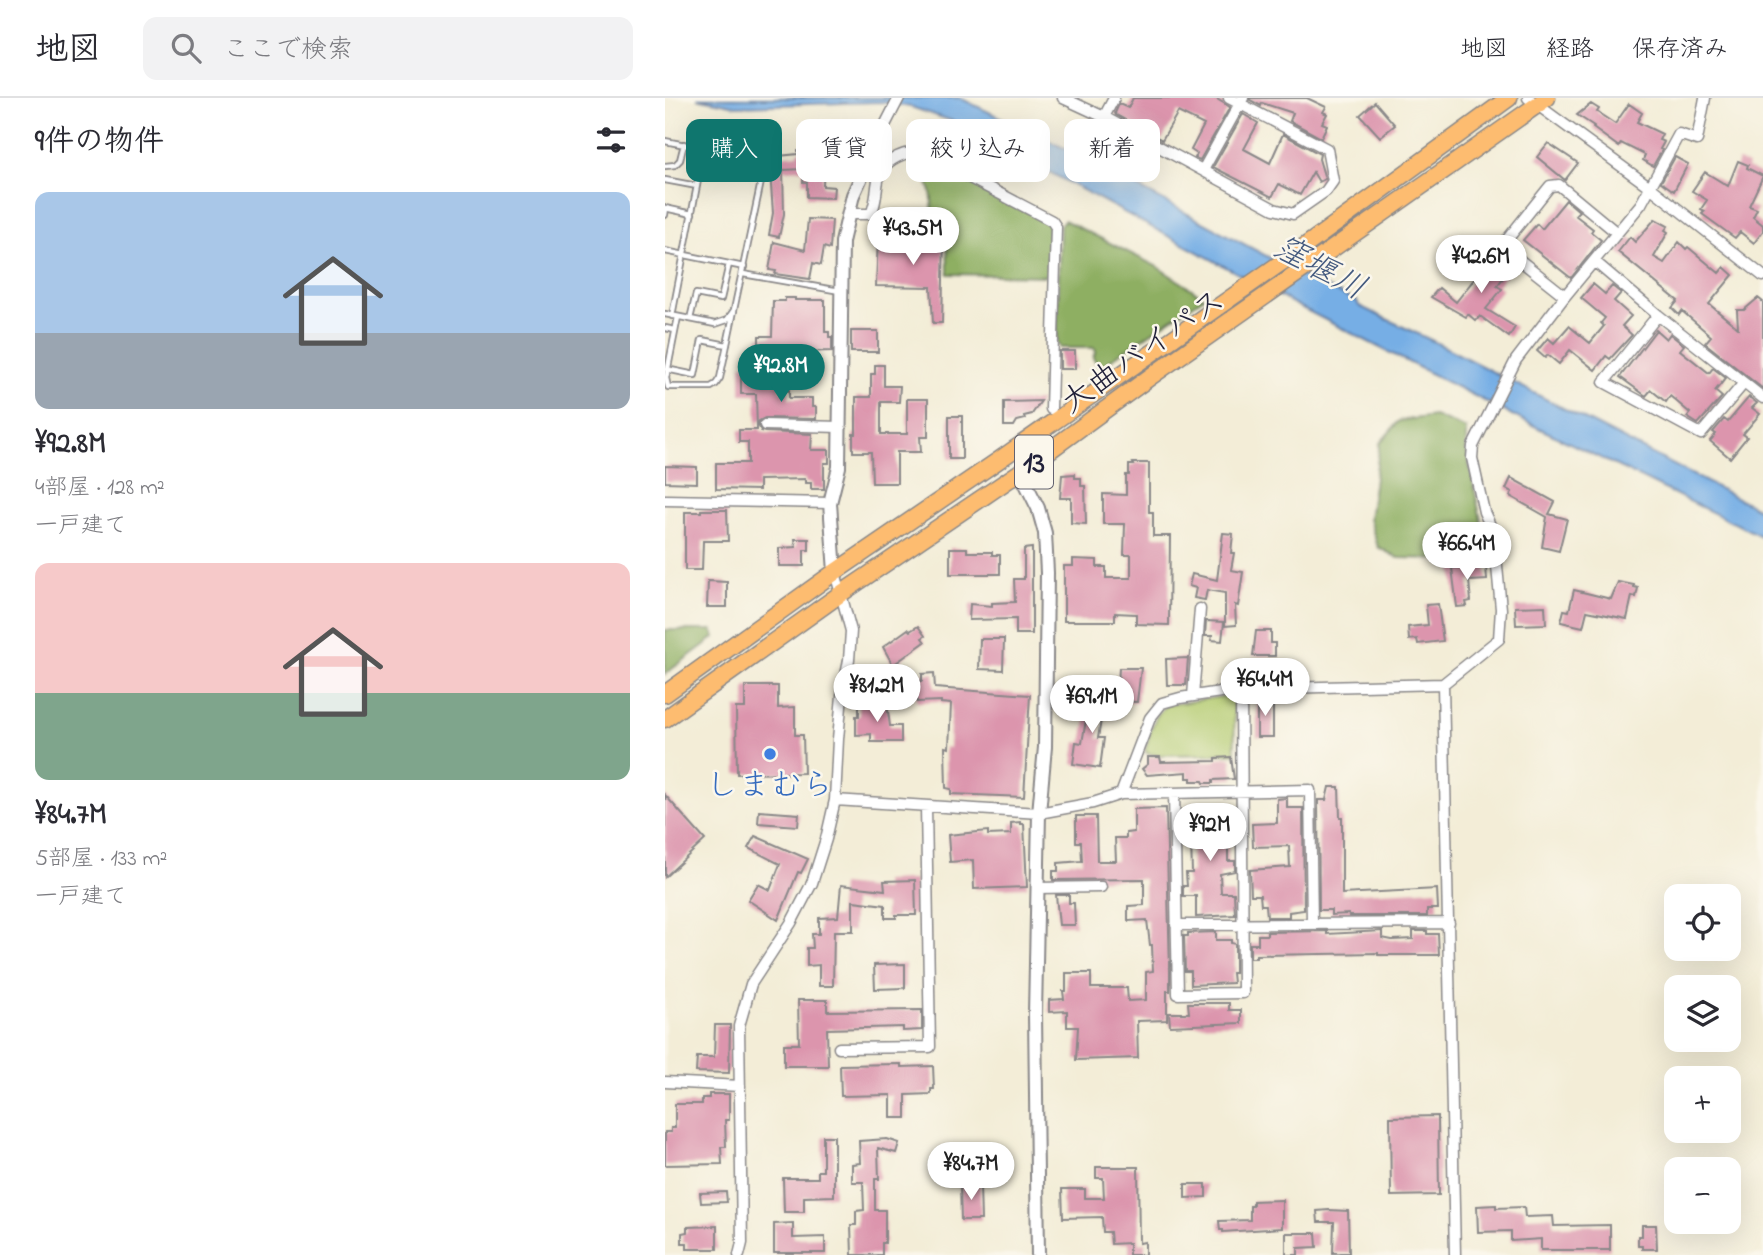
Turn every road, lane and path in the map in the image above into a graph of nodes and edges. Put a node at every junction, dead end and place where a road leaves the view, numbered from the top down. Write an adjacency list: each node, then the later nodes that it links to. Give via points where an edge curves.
1 (899, 98): 10 (street)
2 (1063, 98): 9 (street)
3 (1114, 98): 9 (street)
4 (1229, 98): 8 (street)
5 (1509, 98): 52 (highway, 大曲バイパス / 13, via 1305,246)
6 (1705, 98): 20 (street, via 1697,140 1679,134)
7 (1537, 100): 20 (street); 49 (highway, 大曲バイパス / 13)
8 (1241, 101): 14 (street); 14 (street, via 1327,149 1333,181 1293,214)
9 (1104, 117): 14 (street)
10 (888, 119)
11 (665, 141): 12 (lane)
12 (684, 144): 13 (lane, via 680,160)
13 (665, 166)
14 (1203, 170)
15 (665, 180): 19 (lane)
16 (698, 182): 19 (lane)
17 (760, 182): 30 (lane)
18 (859, 182): 23 (street)
19 (697, 186): 22 (lane)
20 (1650, 187): 25 (street); 32 (street)
21 (666, 208): 22 (lane); 24 (lane)
22 (692, 214): 27 (lane)
23 (849, 214): 33 (street, via 842,242); 46 (street, via 871,214 881,169 903,153 914,152 1052,220 1056,227)
24 (665, 215)
25 (1617, 233): 28 (street); 34 (street, via 1559,185 1550,186 1502,246)
26 (665, 251): 27 (lane)
27 (684, 255): 29 (lane); 38 (lane)
28 (1594, 261): 34 (street); 37 (street)
29 (729, 264): 30 (lane); 39 (lane, via 721,299 696,294)
30 (744, 267): 31 (lane)
31 (743, 274): 33 (lane); 35 (lane)
32 (1763, 276)
33 (841, 291): 48 (street)
34 (1565, 296): 55 (street, via 1516,360 1473,446 1484,512 1494,534 1499,639)
35 (734, 310): 39 (lane, via 727,320 715,324); 42 (lane)
36 (665, 314): 38 (lane)
37 (1658, 315): 44 (street); 44 (street, via 1604,382 1701,434)
38 (675, 316): 39 (lane); 41 (lane)
39 (690, 319)
40 (665, 328): 41 (lane)
41 (675, 330): 43 (lane)
42 (727, 345): 43 (lane, via 702,340 695,375); 43 (lane, via 716,384 668,387)
43 (666, 369)
44 (1744, 383): 45 (street)
45 (1763, 398)
46 (1051, 409)
47 (765, 425): 48 (street)
48 (840, 427): 51 (street, via 839,467)
49 (1020, 472): 53 (highway, 大曲バイパス / 13); 65 (street, via 1045,533 1045,747)
50 (665, 500): 51 (street)
51 (830, 503): 52 (street)
52 (835, 572): 53 (street); 57 (highway, 大曲バイパス / 13)
53 (839, 595): 59 (highway, 大曲バイパス / 13); 63 (street, via 851,631)
54 (1200, 609): 58 (street)
55 (1443, 684): 56 (street); 70 (street)
56 (1241, 690): 58 (street); 60 (street)
57 (665, 694)
58 (1193, 696): 62 (street, via 1162,703 1150,718)
59 (665, 719)
60 (1243, 792): 61 (street); 68 (street); 69 (street, via 1310,790)
61 (1174, 793): 62 (street); 71 (street)
62 (1121, 794): 65 (street)
63 (835, 800): 64 (street); 74 (street, via 811,883 751,984 742,1008)
64 (926, 806): 65 (street); 72 (street, via 930,1047)
65 (1039, 813): 67 (street)
66 (1101, 887): 67 (street)
67 (1038, 888): 76 (street)
68 (1243, 923): 69 (street); 71 (street); 71 (street, via 1243,993 1178,994)
69 (1312, 923): 70 (street)
70 (1449, 923): 77 (street)
71 (1176, 925)
72 (839, 1048)
73 (665, 1082): 74 (street)
74 (740, 1086): 75 (street)
75 (739, 1255)
76 (1038, 1255)
77 (1455, 1255)

